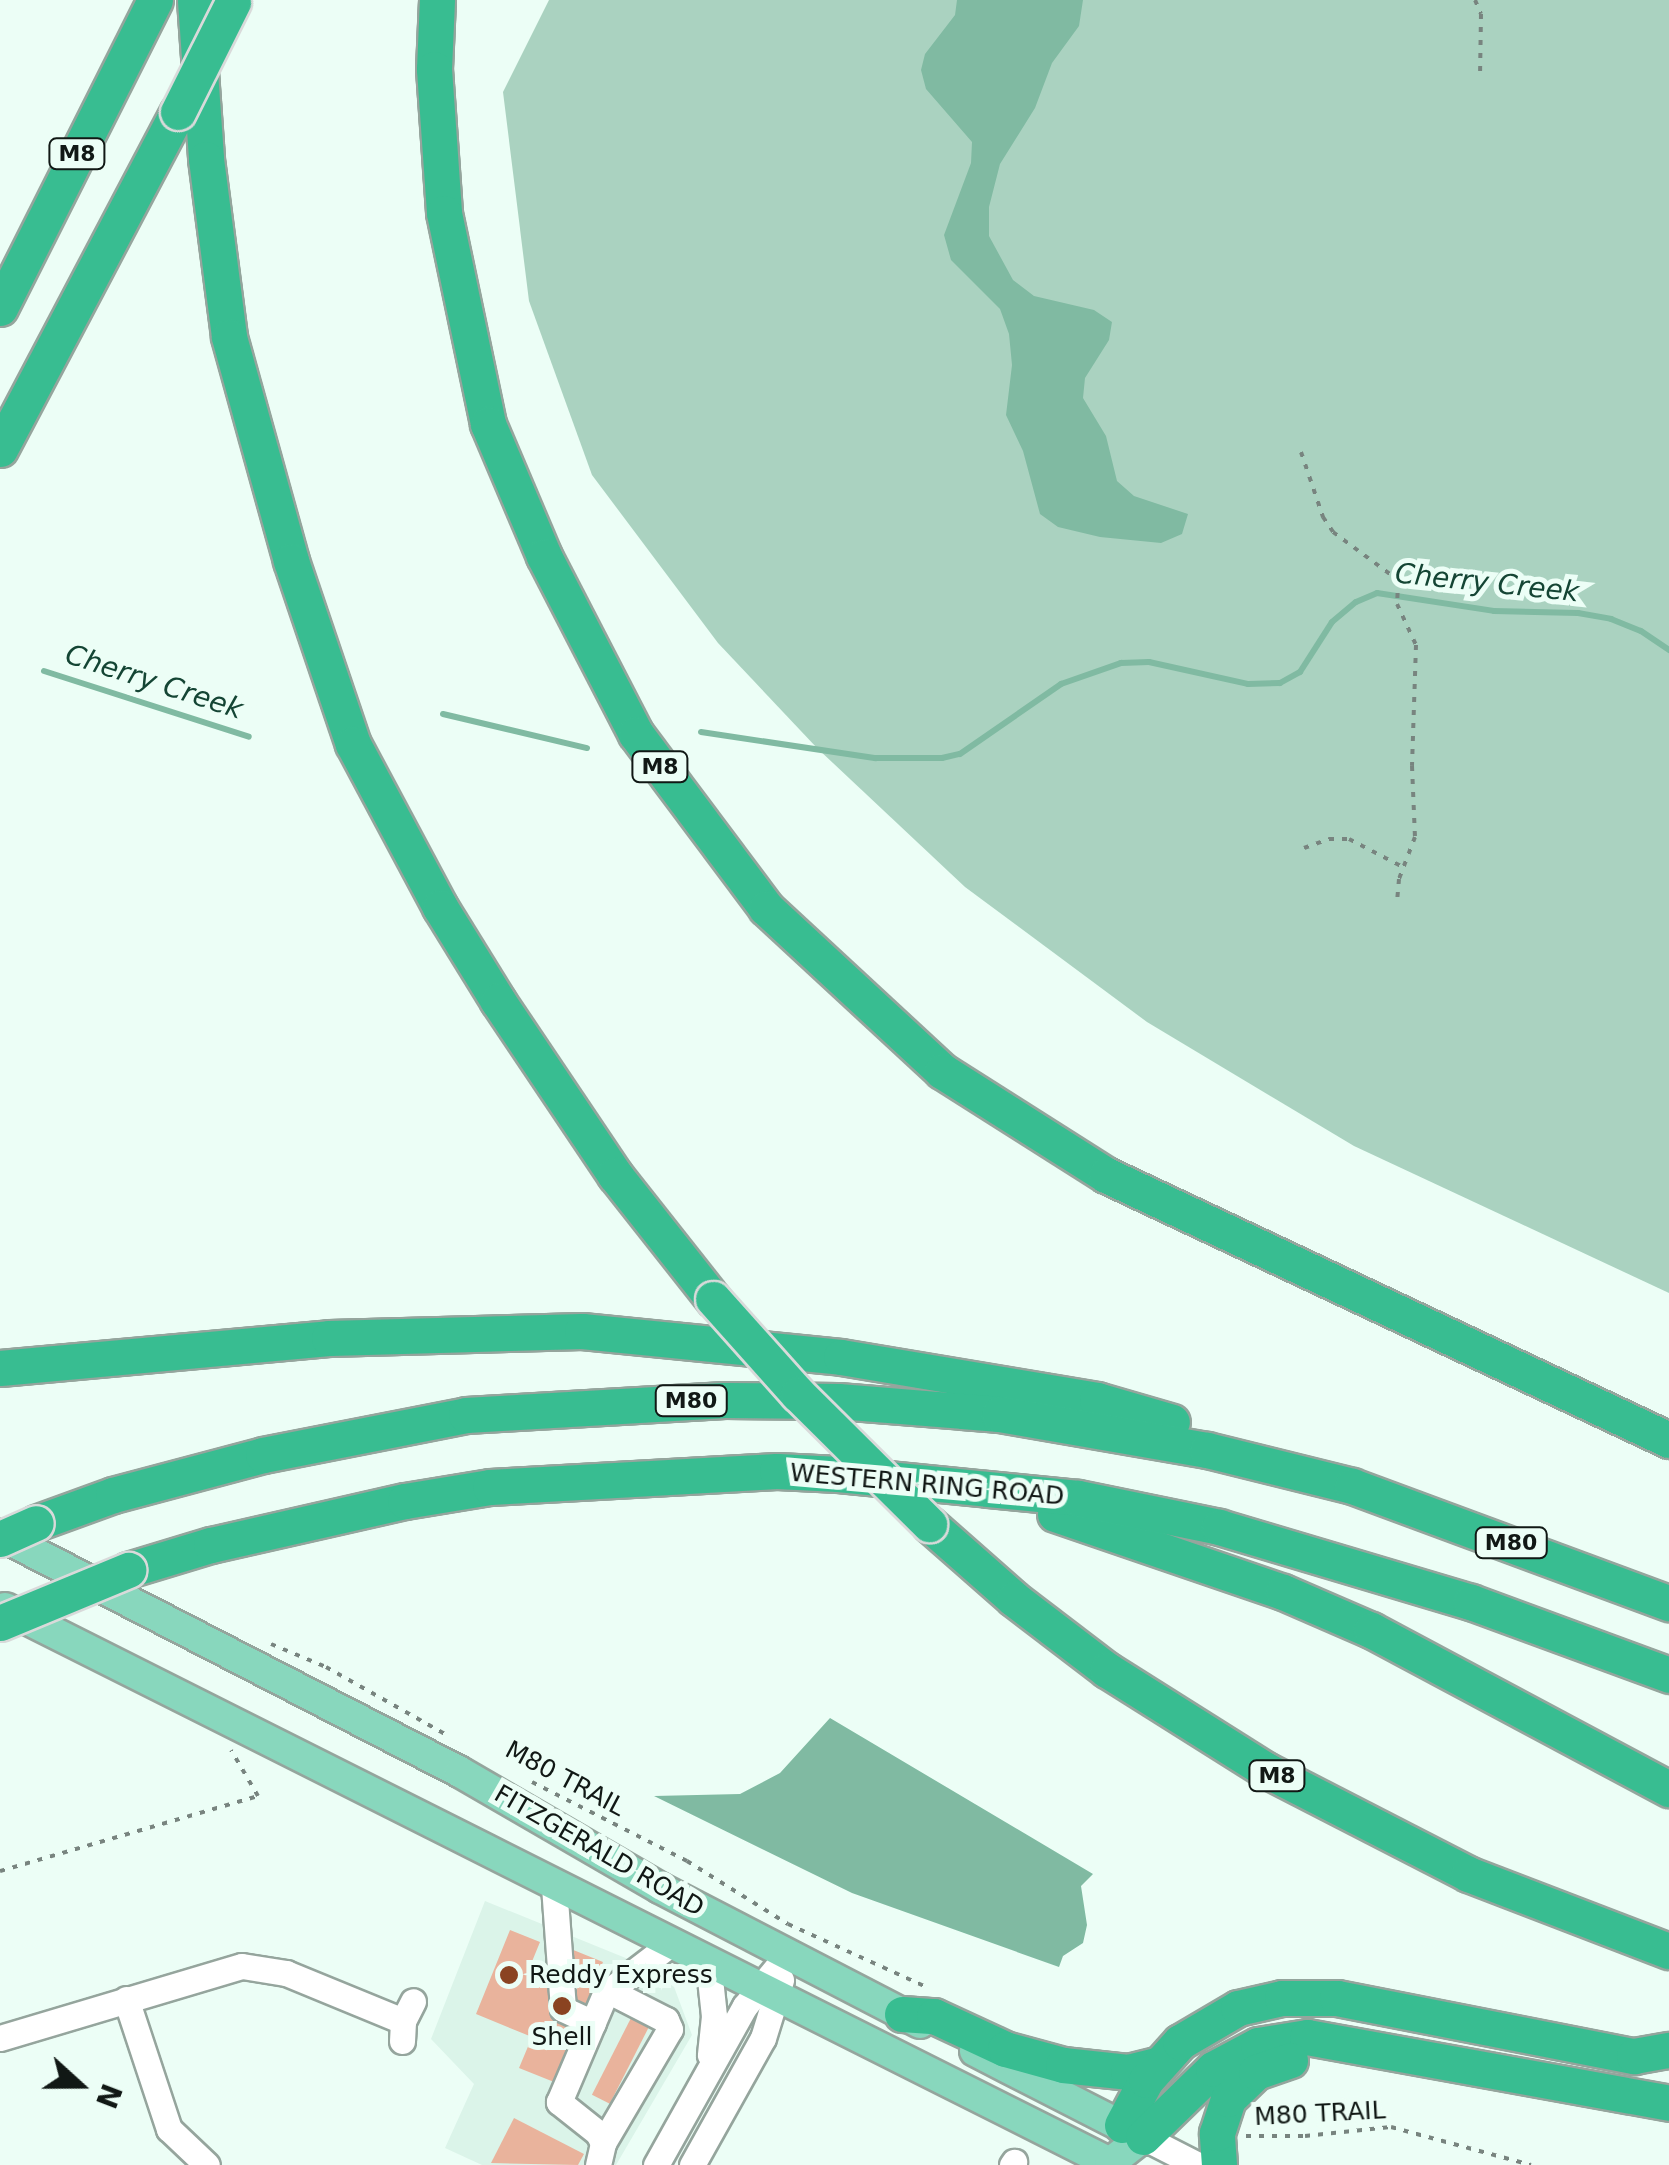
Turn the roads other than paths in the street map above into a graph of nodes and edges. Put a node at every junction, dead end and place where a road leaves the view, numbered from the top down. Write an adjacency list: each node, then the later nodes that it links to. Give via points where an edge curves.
1 (155, 0): 5 (highway, M8)
2 (195, 0): 20 (highway, M8, bridge, via 229,337 292,561 353,744 440,907 615,1175 798,1394 1014,1600 1107,1670 1232,1751 1468,1874)
3 (437, 0): 8 (highway, M8, via 434,69 444,213 488,424 544,556 636,734 766,908 942,1072 1106,1175)
4 (233, 1): 6 (highway, M8, bridge)
5 (0, 308)
6 (0, 449)
7 (0, 1368): 10 (highway, via 328,1338 582,1331 842,1357 1097,1400 1239,1442)
8 (1669, 1440)
9 (927, 1485): 15 (highway, WESTERN RING ROAD, bridge, via 777,1471 490,1487 212,1544 128,1570); 16 (highway, WESTERN RING ROAD, via 1078,1498 1219,1527 1472,1602); 17 (highway, via 1036,1508 1283,1592 1454,1671)
10 (1352, 1486): 11 (highway, M80, bridge, via 1208,1450 1037,1420 838,1401 725,1400 466,1416 262,1455 114,1495); 13 (highway, M80)
11 (0, 1537): 21 (main road, FITZGERALD ROAD, via 460,1772)
12 (0, 1588): 18 (main road, via 398,1790)
13 (1669, 1603)
14 (0, 1605): 18 (main road, FITZGERALD ROAD)
15 (0, 1624)
16 (1669, 1675)
17 (1669, 1790)
18 (550, 1884): 19 (main road, FITZGERALD ROAD); 28 (street, via 563,2009)
19 (673, 1942): 22 (main road, FITZGERALD ROAD); 24 (street)
20 (1669, 1951)
21 (787, 1956): 23 (street); 26 (main road, FITZGERALD ROAD)
22 (708, 1960): 23 (main road, FITZGERALD ROAD); 33 (street, via 714,2016)
23 (769, 1991): 33 (street); 37 (main road, FITZGERALD ROAD); 40 (street, via 763,2038)
24 (607, 1992): 28 (street); 36 (street, via 666,2020 670,2029)
25 (126, 1999): 27 (street, via 253,1966); 29 (street); 38 (street, via 168,2129)
26 (902, 2014): 32 (highway, via 934,2016 1006,2049 1063,2064 1128,2072); 35 (main road, FITZGERALD ROAD)
27 (406, 2021)
28 (593, 2023): 36 (street, via 558,2102 598,2133)
29 (0, 2038)
30 (1669, 2050): 32 (highway, via 1634,2056 1337,1998 1282,1998 1219,2018)
31 (1441, 2061): 34 (highway); 35 (highway, via 1336,2038 1280,2039 1213,2069); 42 (highway, via 1318,2057 1275,2063 1238,2084 1221,2118)
32 (1156, 2065): 35 (highway)
33 (708, 2070): 39 (street)
34 (1669, 2103)
35 (1133, 2131): 37 (main road); 41 (street, FITZGERALD ROAD)
36 (601, 2154)
37 (1112, 2164)
38 (207, 2165)
39 (656, 2165)
40 (692, 2165)
41 (1198, 2165)
42 (1219, 2165)

